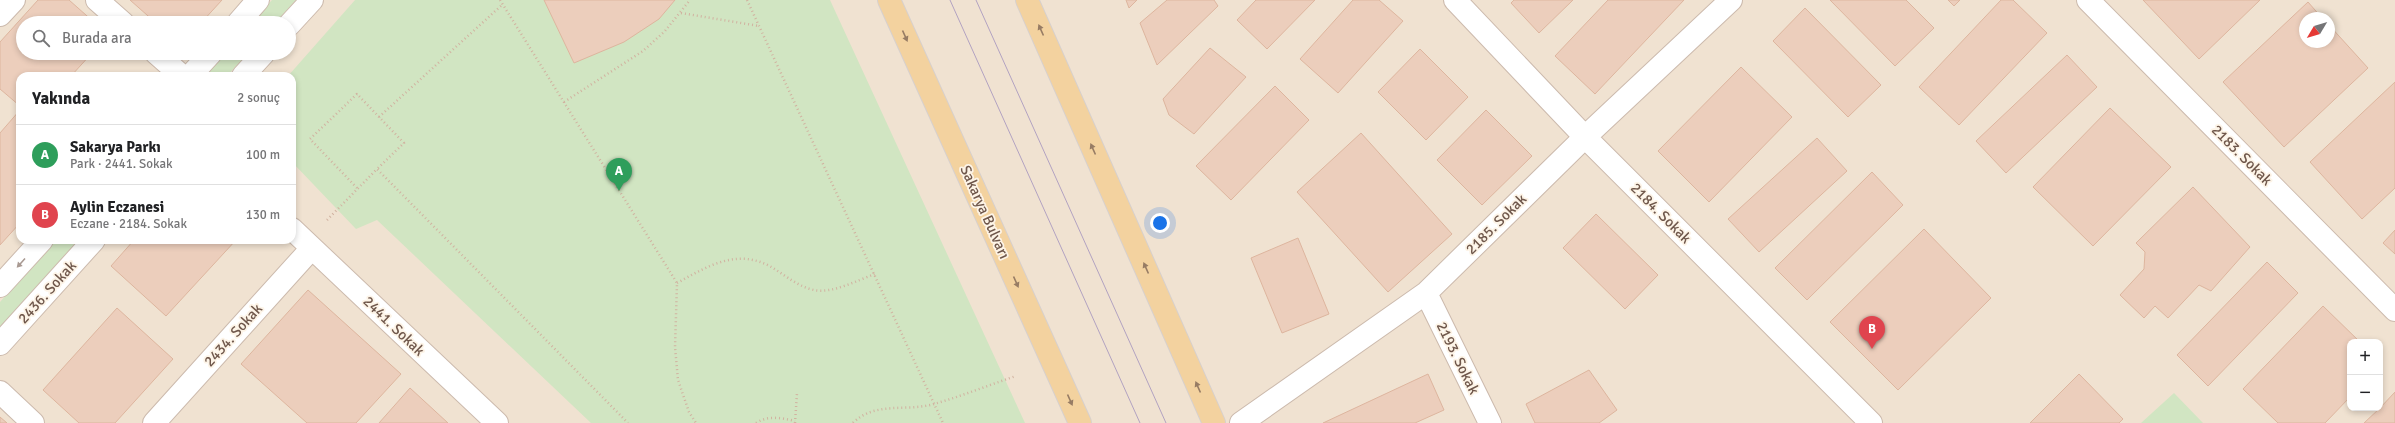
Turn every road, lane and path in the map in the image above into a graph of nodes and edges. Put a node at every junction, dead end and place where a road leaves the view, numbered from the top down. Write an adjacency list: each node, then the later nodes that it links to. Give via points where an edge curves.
1 (14, 0): 15 (street)
2 (97, 0): 16 (street)
3 (258, 0): 17 (street)
4 (312, 0): 18 (street)
5 (500, 0): 13 (path)
6 (690, 0): 14 (path)
7 (747, 0): 19 (path)
8 (889, 0): 54 (main road, Sakarya Bulvarı, one-way to 54)
9 (1027, 0): 55 (main road, one-way to 9)
10 (1455, 0): 28 (street, 2184. Sokak)
11 (1731, 0): 28 (street, 2185. Sokak)
12 (2088, 0): 39 (street, 2183. Sokak)
13 (503, 4): 26 (path); 27 (path)
14 (681, 13): 19 (path); 26 (path, via 643,51)
15 (0, 15)
16 (115, 16)
17 (244, 16)
18 (296, 17)
19 (760, 26): 35 (path)
20 (164, 60): 23 (street)
21 (205, 60): 24 (street)
22 (258, 60): 25 (street)
23 (177, 72)
24 (194, 72)
25 (247, 72)
26 (564, 102): 36 (path)
27 (379, 117): 29 (path, via 404,143); 30 (path, via 357,94 310,139)
28 (1584, 137): 38 (street, 2185. Sokak); 58 (street, 2184. Sokak)
29 (377, 169): 30 (path); 49 (path)
30 (357, 188): 34 (path, via 320,228)
31 (296, 233): 34 (street, 2441. Sokak)
32 (38, 244): 37 (street, one-way to 37)
33 (90, 244): 40 (street, 2436. Sokak)
34 (312, 248): 47 (street, 2434. Sokak); 48 (street, 2441. Sokak)
35 (875, 274): 36 (path, via 827,290 814,290 770,266 754,260 734,258 712,264); 44 (path)
36 (677, 283): 50 (path, via 675,348 678,380 689,412)
37 (0, 286)
38 (1426, 293): 56 (street, 2185. Sokak); 57 (street, 2193. Sokak)
39 (2395, 310)
40 (0, 344)
41 (1016, 376): 44 (path)
42 (0, 392): 46 (street)
43 (797, 393): 45 (path)
44 (934, 404): 52 (path, via 916,408 882,408 869,411); 53 (path)
45 (795, 422): 51 (path, via 767,418)
46 (33, 423)
47 (154, 423)
48 (497, 423)
49 (628, 423)
50 (696, 423)
51 (756, 423)
52 (853, 423)
53 (943, 423)
54 (1080, 423)
55 (1214, 423)
56 (1240, 423)
57 (1490, 423)
58 (1871, 423)

